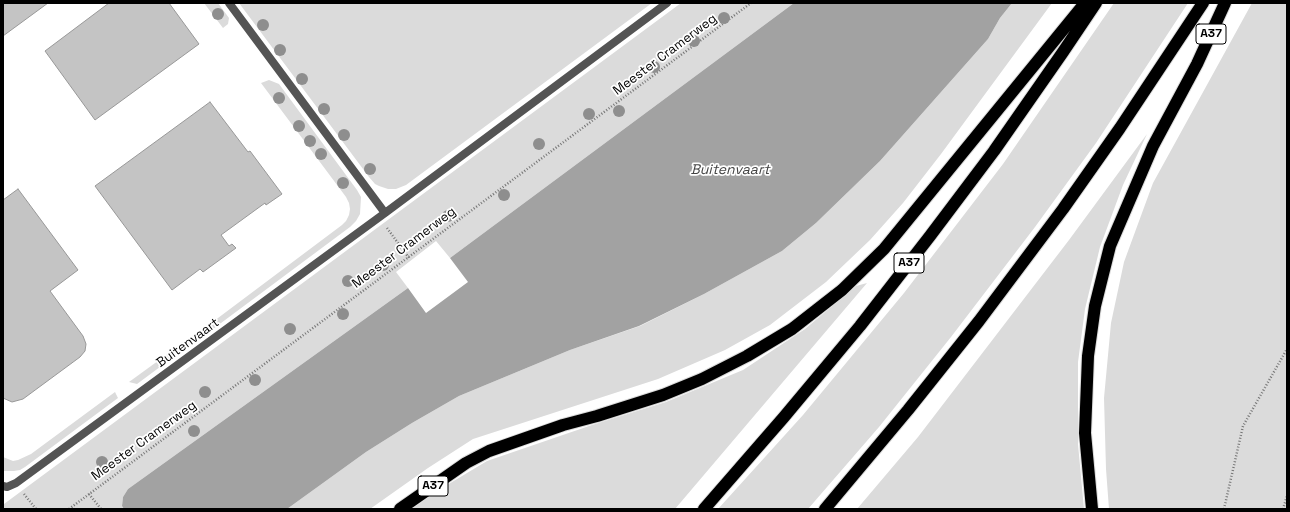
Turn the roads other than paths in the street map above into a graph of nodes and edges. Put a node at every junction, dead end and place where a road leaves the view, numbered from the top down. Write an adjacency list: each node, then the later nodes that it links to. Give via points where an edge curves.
1 (229, 3): 7 (street)
2 (667, 3): 7 (street, Buitenvaart)
3 (1085, 3): 9 (highway, A37, via 884,249 842,290 792,329 747,356 663,395 562,425 489,451 466,463)
4 (1096, 3): 10 (highway, A37, via 994,151 930,236 790,411)
5 (1203, 3): 11 (highway, A37, via 1125,122 1063,210 979,321)
6 (1224, 3): 12 (highway, A37, via 1197,64 1153,146 1110,246 1095,306 1088,356 1085,433)
7 (382, 215): 8 (street, Buitenvaart, via 16,484)
8 (3, 486)
9 (400, 509)
10 (704, 509)
11 (825, 509)
12 (1092, 509)

